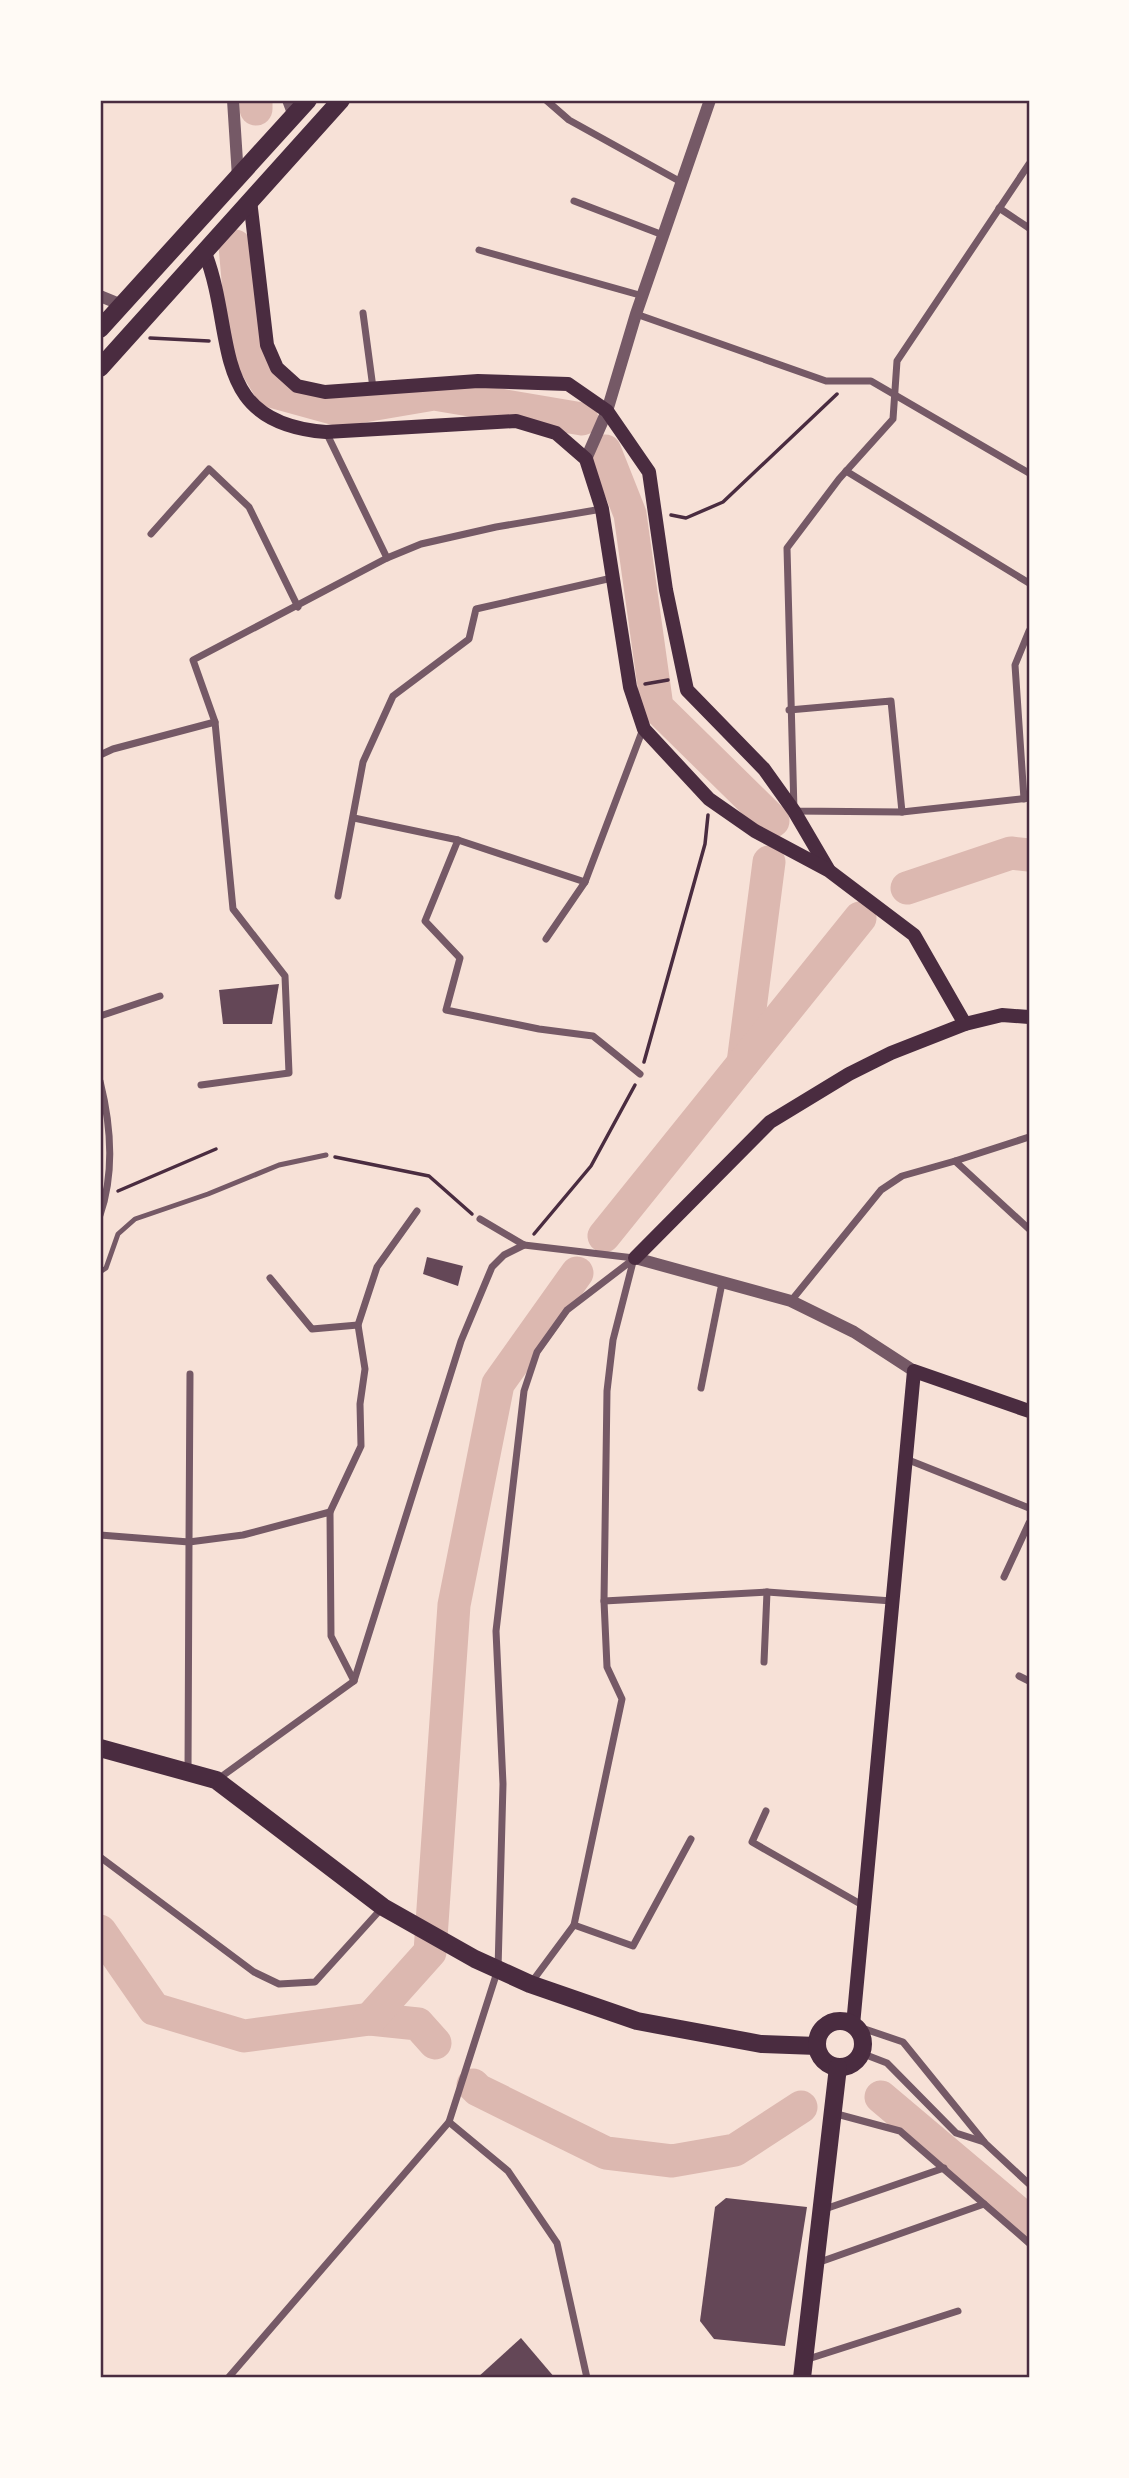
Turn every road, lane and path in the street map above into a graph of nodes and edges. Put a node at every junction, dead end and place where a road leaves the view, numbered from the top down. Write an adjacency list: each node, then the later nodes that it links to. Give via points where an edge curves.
1 (233, 100): 8 (street)
2 (308, 100): 6 (main road)
3 (341, 100): 10 (main road)
4 (546, 100): 9 (street, via 569,120)
5 (710, 100): 9 (street)
6 (291, 108): 8 (main road)
7 (1029, 164): 12 (street)
8 (238, 177): 19 (main road)
9 (681, 182): 14 (street)
10 (250, 200): 16 (main road); 27 (main road, via 267,345 277,368 297,386 325,392)
11 (574, 201): 14 (street)
12 (999, 208): 13 (street); 28 (street, via 897,360)
13 (1029, 228)
14 (663, 235): 18 (street)
15 (479, 250): 18 (street)
16 (205, 253): 23 (main road); 24 (main road, via 216,281)
17 (100, 296): 19 (street)
18 (643, 296): 21 (street)
19 (122, 305): 22 (main road)
20 (363, 313): 27 (street)
21 (636, 314): 26 (street, via 826,381); 29 (street)
22 (100, 329)
23 (130, 336): 24 (path, via 189,343); 25 (main road)
24 (225, 340): 30 (main road, via 231,373 246,398 274,420 300,430)
25 (100, 368)
26 (850, 381): 28 (street, via 871,382); 35 (path, via 723,502 686,518)
27 (373, 388): 29 (main road, via 478,381 568,384)
28 (895, 395): 32 (street, via 893,419); 33 (street)
29 (607, 411): 31 (street); 35 (main road, via 649,472)
30 (326, 432): 31 (main road, via 516,421 556,433); 37 (street)
31 (586, 459): 34 (main road)
32 (846, 471): 39 (street); 44 (street, via 787,548)
33 (1029, 473)
34 (602, 509): 37 (street, via 421,544); 38 (main road)
35 (655, 512): 42 (main road)
36 (151, 534): 40 (street, via 209,469 249,507)
37 (387, 558): 40 (street)
38 (612, 578): 43 (main road); 52 (street, via 476,609 469,639 393,696 363,762)
39 (1029, 583)
40 (298, 607): 45 (street, via 193,660)
41 (1029, 631): 49 (street, via 1015,665)
42 (684, 677): 43 (path); 50 (main road, via 687,690 764,769)
43 (630, 687): 46 (main road)
44 (789, 710): 50 (street); 51 (street, via 891,701)
45 (215, 722): 47 (street); 64 (street, via 233,909 285,976 289,1073)
46 (644, 729): 48 (main road); 55 (street)
47 (100, 755)
48 (709, 799): 54 (main road, via 755,831); 62 (path, via 705,844)
49 (1027, 799): 51 (street)
50 (794, 811): 51 (street); 54 (main road)
51 (902, 812)
52 (354, 818): 53 (street); 56 (street)
53 (458, 839): 55 (street); 62 (street, via 425,921 460,958 446,1010 593,1036)
54 (828, 870): 61 (main road, via 914,934)
55 (585, 882): 57 (street)
56 (338, 896)
57 (547, 939)
58 (160, 996): 59 (street)
59 (100, 1016)
60 (1029, 1017): 61 (main road, via 1002,1015)
61 (965, 1024): 75 (main road, via 849,1074 770,1122)
62 (640, 1074): 74 (path, via 591,1166)
63 (100, 1081): 69 (street, via 110,1149)
64 (201, 1085)
65 (1029, 1137): 68 (street)
66 (216, 1149): 69 (path)
67 (326, 1155): 72 (path, via 429,1176); 76 (lane, via 279,1164 135,1219 118,1234 106,1268)
68 (955, 1161): 73 (street); 79 (street, via 902,1176 881,1191)
69 (106, 1196): 71 (street)
70 (417, 1211): 80 (street, via 377,1267)
71 (100, 1215)
72 (480, 1219): 74 (street)
73 (1029, 1229)
74 (524, 1245): 75 (street); 97 (street, via 492,1267 461,1341)
75 (635, 1258): 78 (street); 93 (street, via 612,1340 607,1391); 108 (street, via 567,1310 537,1352 524,1391 496,1631 503,1784)
76 (100, 1272)
77 (270, 1278): 80 (street, via 312,1329)
78 (722, 1283): 79 (street); 83 (street)
79 (791, 1301): 81 (street, via 853,1332)
80 (358, 1325): 87 (street, via 365,1369 361,1446)
81 (914, 1371): 84 (main road); 85 (main road)
82 (190, 1374): 90 (street)
83 (701, 1388)
84 (1029, 1411)
85 (905, 1459): 86 (street); 94 (main road)
86 (1029, 1508)
87 (330, 1512): 90 (street, via 243,1535); 97 (street, via 331,1636)
88 (1029, 1523): 91 (street)
89 (100, 1535): 90 (street)
90 (189, 1542): 100 (street)
91 (1004, 1577)
92 (767, 1591): 93 (street); 94 (street); 95 (street)
93 (604, 1601): 107 (street, via 607,1667 622,1699)
94 (892, 1601): 105 (main road)
95 (764, 1662)
96 (1018, 1676): 98 (street)
97 (354, 1681): 101 (street)
98 (1029, 1681)
99 (100, 1748): 100 (main road)
100 (188, 1773): 101 (main road)
101 (216, 1780): 106 (main road)
102 (766, 1811): 105 (street, via 752,1842)
103 (691, 1839): 107 (street, via 633,1946)
104 (100, 1857): 106 (street, via 254,1972 279,1984 315,1982)
105 (864, 1906): 110 (main road)
106 (383, 1907): 108 (main road)
107 (574, 1925): 109 (street)
108 (498, 1969): 109 (main road); 115 (street)
109 (530, 1984): 111 (main road, via 637,2021 761,2044)
110 (853, 2025): 111 (main road, via 839,2021 825,2026); 112 (main road, via 862,2037); 116 (street, via 903,2042)
111 (817, 2046): 113 (main road, via 824,2060)
112 (861, 2053): 113 (main road, via 851,2064); 116 (street, via 887,2063 956,2133)
113 (838, 2067): 114 (main road)
114 (832, 2113): 117 (street, via 900,2131); 120 (main road)
115 (449, 2122): 125 (street); 126 (street, via 508,2171 557,2243)
116 (985, 2143): 118 (street)
117 (944, 2168): 119 (street); 120 (street)
118 (1029, 2184)
119 (984, 2204): 121 (street); 122 (street)
120 (821, 2210): 122 (main road)
121 (1029, 2243)
122 (815, 2264): 124 (main road)
123 (958, 2311): 124 (street)
124 (804, 2360): 127 (main road)
125 (228, 2378)
126 (587, 2378)
127 (802, 2378)

